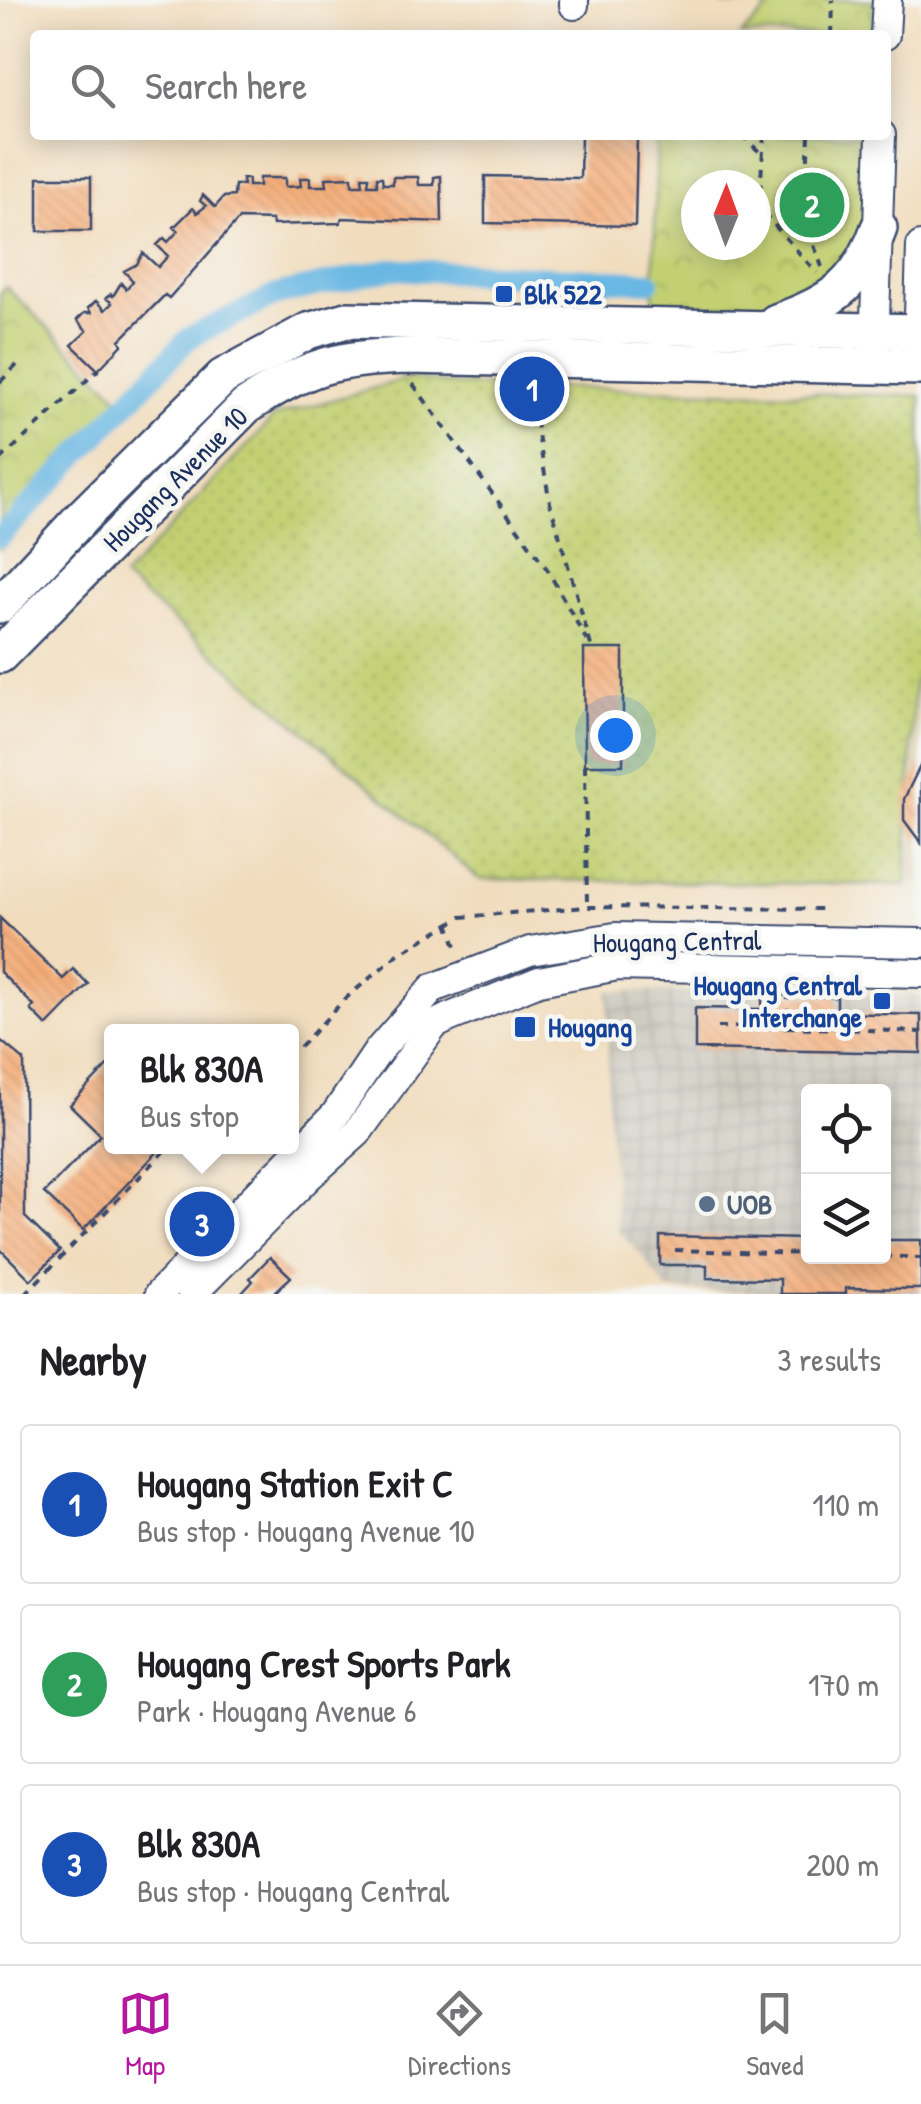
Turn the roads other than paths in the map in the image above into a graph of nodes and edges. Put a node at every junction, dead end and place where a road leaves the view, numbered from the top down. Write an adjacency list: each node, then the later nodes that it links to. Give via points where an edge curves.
1 (886, 0): 2 (street)
2 (885, 30)
3 (882, 140): 4 (street)
4 (879, 228): 6 (main road, via 866,263 840,292 792,317); 7 (street)
5 (921, 246): 8 (street)
6 (746, 329): 7 (main road, Hougang Avenue 10); 11 (main road, Hougang Avenue 10, via 347,320 308,331 222,377)
7 (875, 331): 8 (main road, Hougang Avenue 10); 9 (street)
8 (920, 332): 10 (street)
9 (873, 367): 10 (main road, Hougang Avenue 10); 12 (main road, Hougang Avenue 10, via 408,356 319,366 245,407)
10 (919, 367)
11 (0, 604)
12 (0, 656)
13 (921, 943): 15 (street, Hougang Central, via 615,937 530,950)
14 (921, 973): 16 (street, Hougang Central, via 618,966 539,981)
15 (443, 983): 16 (street); 17 (street, Hougang Central, via 378,1051 335,1115)
16 (456, 1014): 20 (street, Hougang Central, via 434,1025 356,1133)
17 (299, 1151)
18 (296, 1154): 19 (street, Hougang Central)
19 (158, 1294)
20 (192, 1294)

